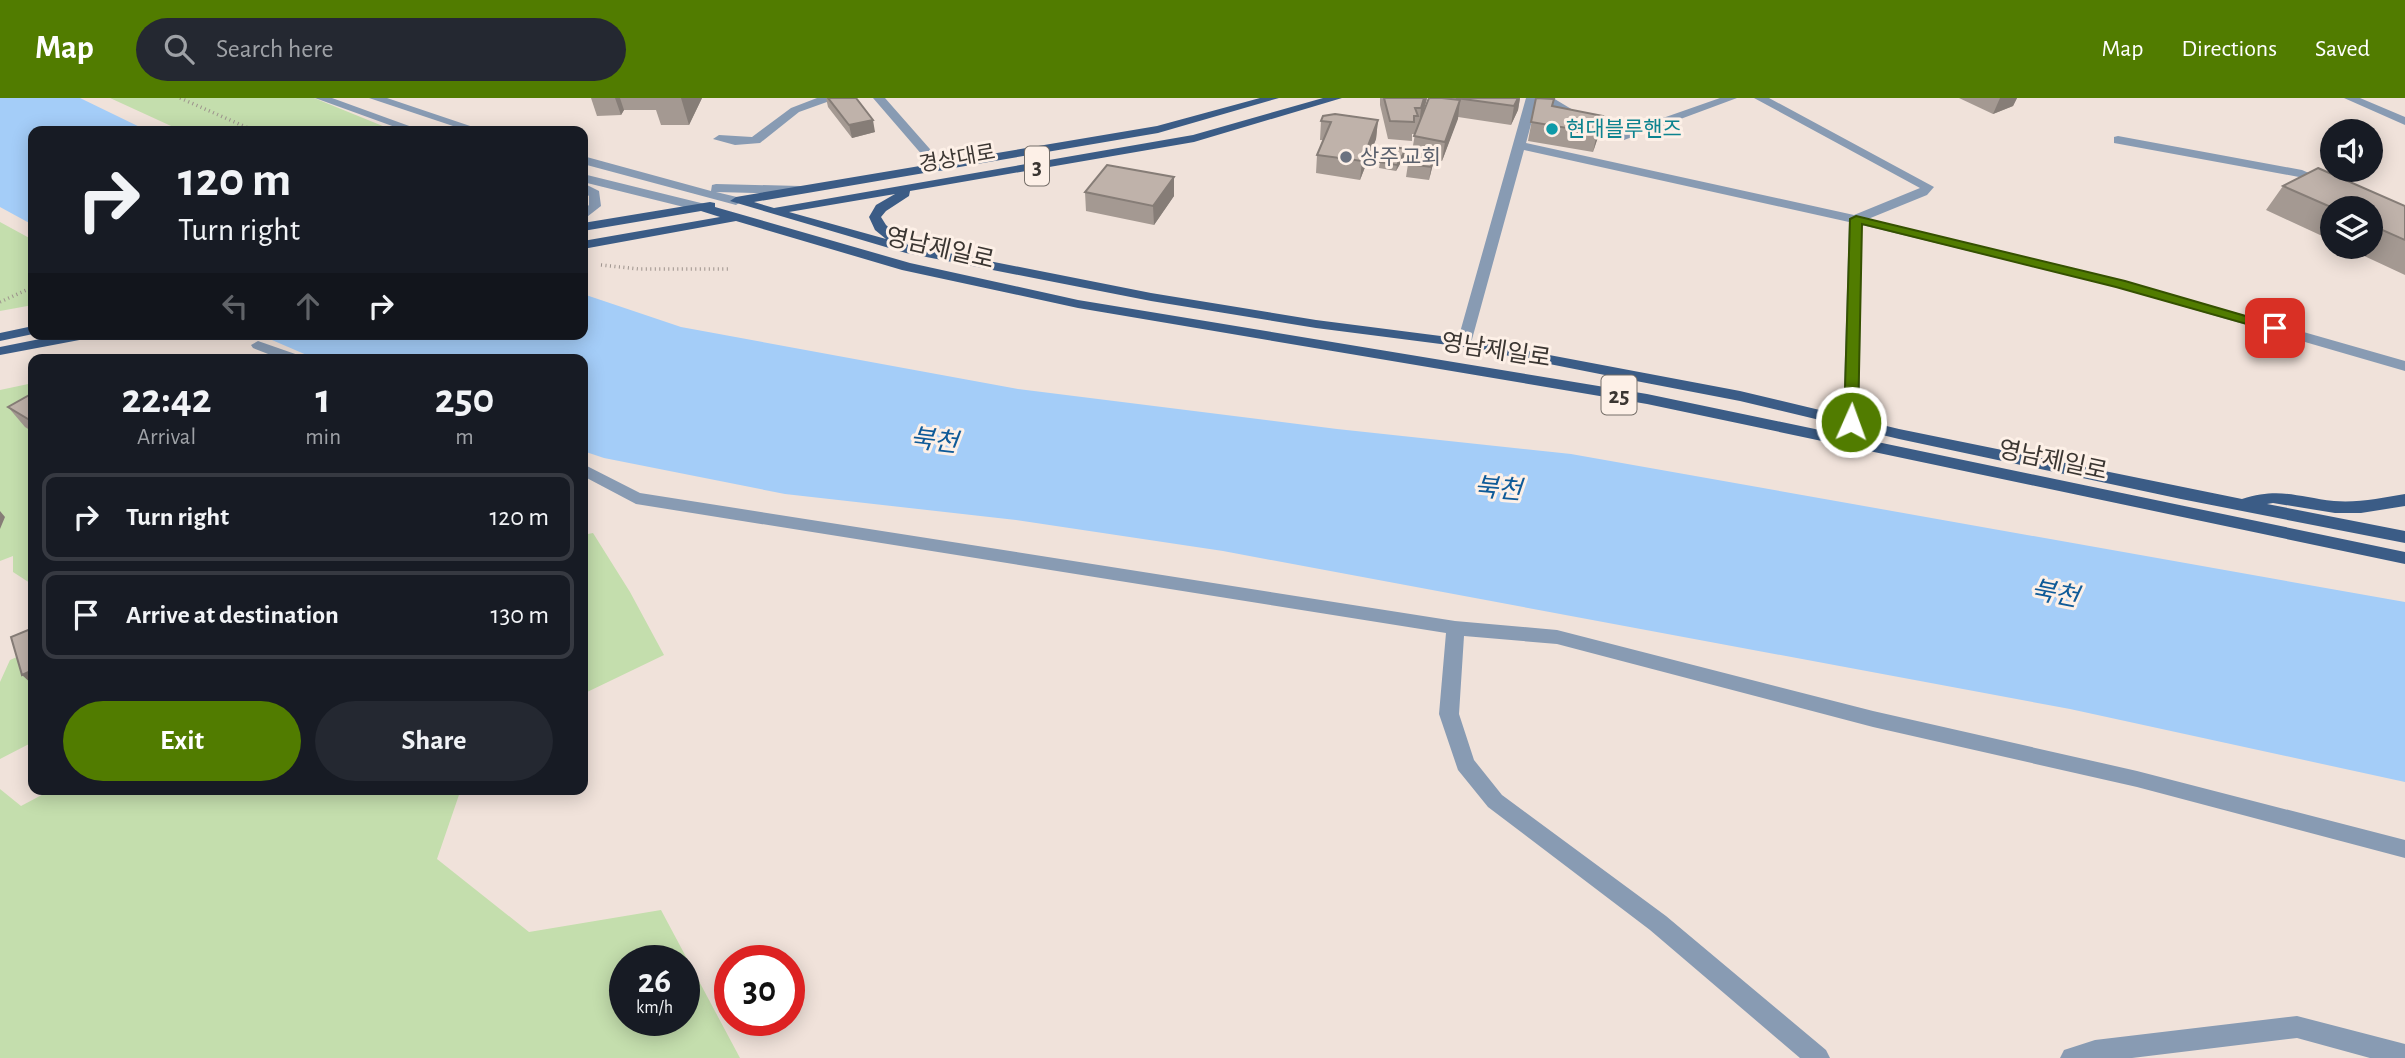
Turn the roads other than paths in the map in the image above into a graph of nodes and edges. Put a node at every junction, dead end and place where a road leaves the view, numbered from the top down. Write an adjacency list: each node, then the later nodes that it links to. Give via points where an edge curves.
1 (321, 98): 13 (street)
2 (374, 98): 14 (street)
3 (831, 98): 15 (street, via 805,104 762,140 736,143)
4 (878, 98): 19 (street)
5 (1273, 98): 19 (main road, 경상대로 / 3, via 1157,129)
6 (1336, 98): 22 (main road, 경상대로 / 3, via 1194,138)
7 (1532, 98): 17 (street)
8 (1546, 98): 9 (street, via 1611,135 1624,136)
9 (1731, 98)
10 (1760, 98): 31 (street, via 1928,187)
11 (2350, 98): 12 (street)
12 (2405, 121)
13 (402, 126)
14 (463, 126)
15 (719, 139)
16 (2118, 140): 23 (street, via 2302,174)
17 (1519, 145): 31 (street); 38 (street)
18 (588, 161): 21 (street, 영남제일로)
19 (940, 169): 25 (main road, 경상대로 / 3)
20 (588, 179): 27 (street, 영남제일로)
21 (675, 185): 25 (street); 26 (street, 영남제일로)
22 (915, 187): 28 (main road, 경상대로 / 3); 34 (main road, via 881,208 875,217)
23 (2338, 188)
24 (588, 190): 29 (street, via 595,194 595,206)
25 (807, 190): 26 (main road, 경상대로 / 3)
26 (736, 201): 27 (main road, 경상대로 / 3); 28 (main road, 영남제일로)
27 (700, 207): 30 (main road, 영남제일로); 32 (main road, 경상대로 / 3)
28 (774, 211): 30 (main road, 경상대로 / 3); 34 (main road, 영남제일로)
29 (588, 212)
30 (736, 218): 33 (main road, 경상대로 / 3); 48 (main road, 영남제일로 / 25, via 906,267 1078,304 1647,399)
31 (1856, 219): 42 (street, via 2120,284); 43 (street)
32 (588, 226)
33 (588, 244)
34 (905, 249): 38 (main road, 영남제일로, via 1151,297)
35 (28, 331): 36 (main road)
36 (0, 337)
37 (58, 340): 40 (main road)
38 (1464, 343): 43 (main road, 영남제일로)
39 (258, 345): 41 (street)
40 (0, 351)
41 (282, 354)
42 (2405, 366)
43 (1851, 422): 46 (main road, 영남제일로)
44 (588, 472): 49 (street, via 636,498)
45 (2405, 500): 46 (main road, via 2335,507 2273,497)
46 (2241, 505): 47 (main road, 영남제일로)
47 (2405, 537)
48 (2405, 558)
49 (1455, 628): 50 (street, via 1557,637); 52 (street, via 1449,714 1465,764 1495,801 1658,923)
50 (2405, 849)
51 (2405, 1056): 53 (street, via 2297,1027 2095,1051)
52 (1818, 1058)
53 (2072, 1058)

